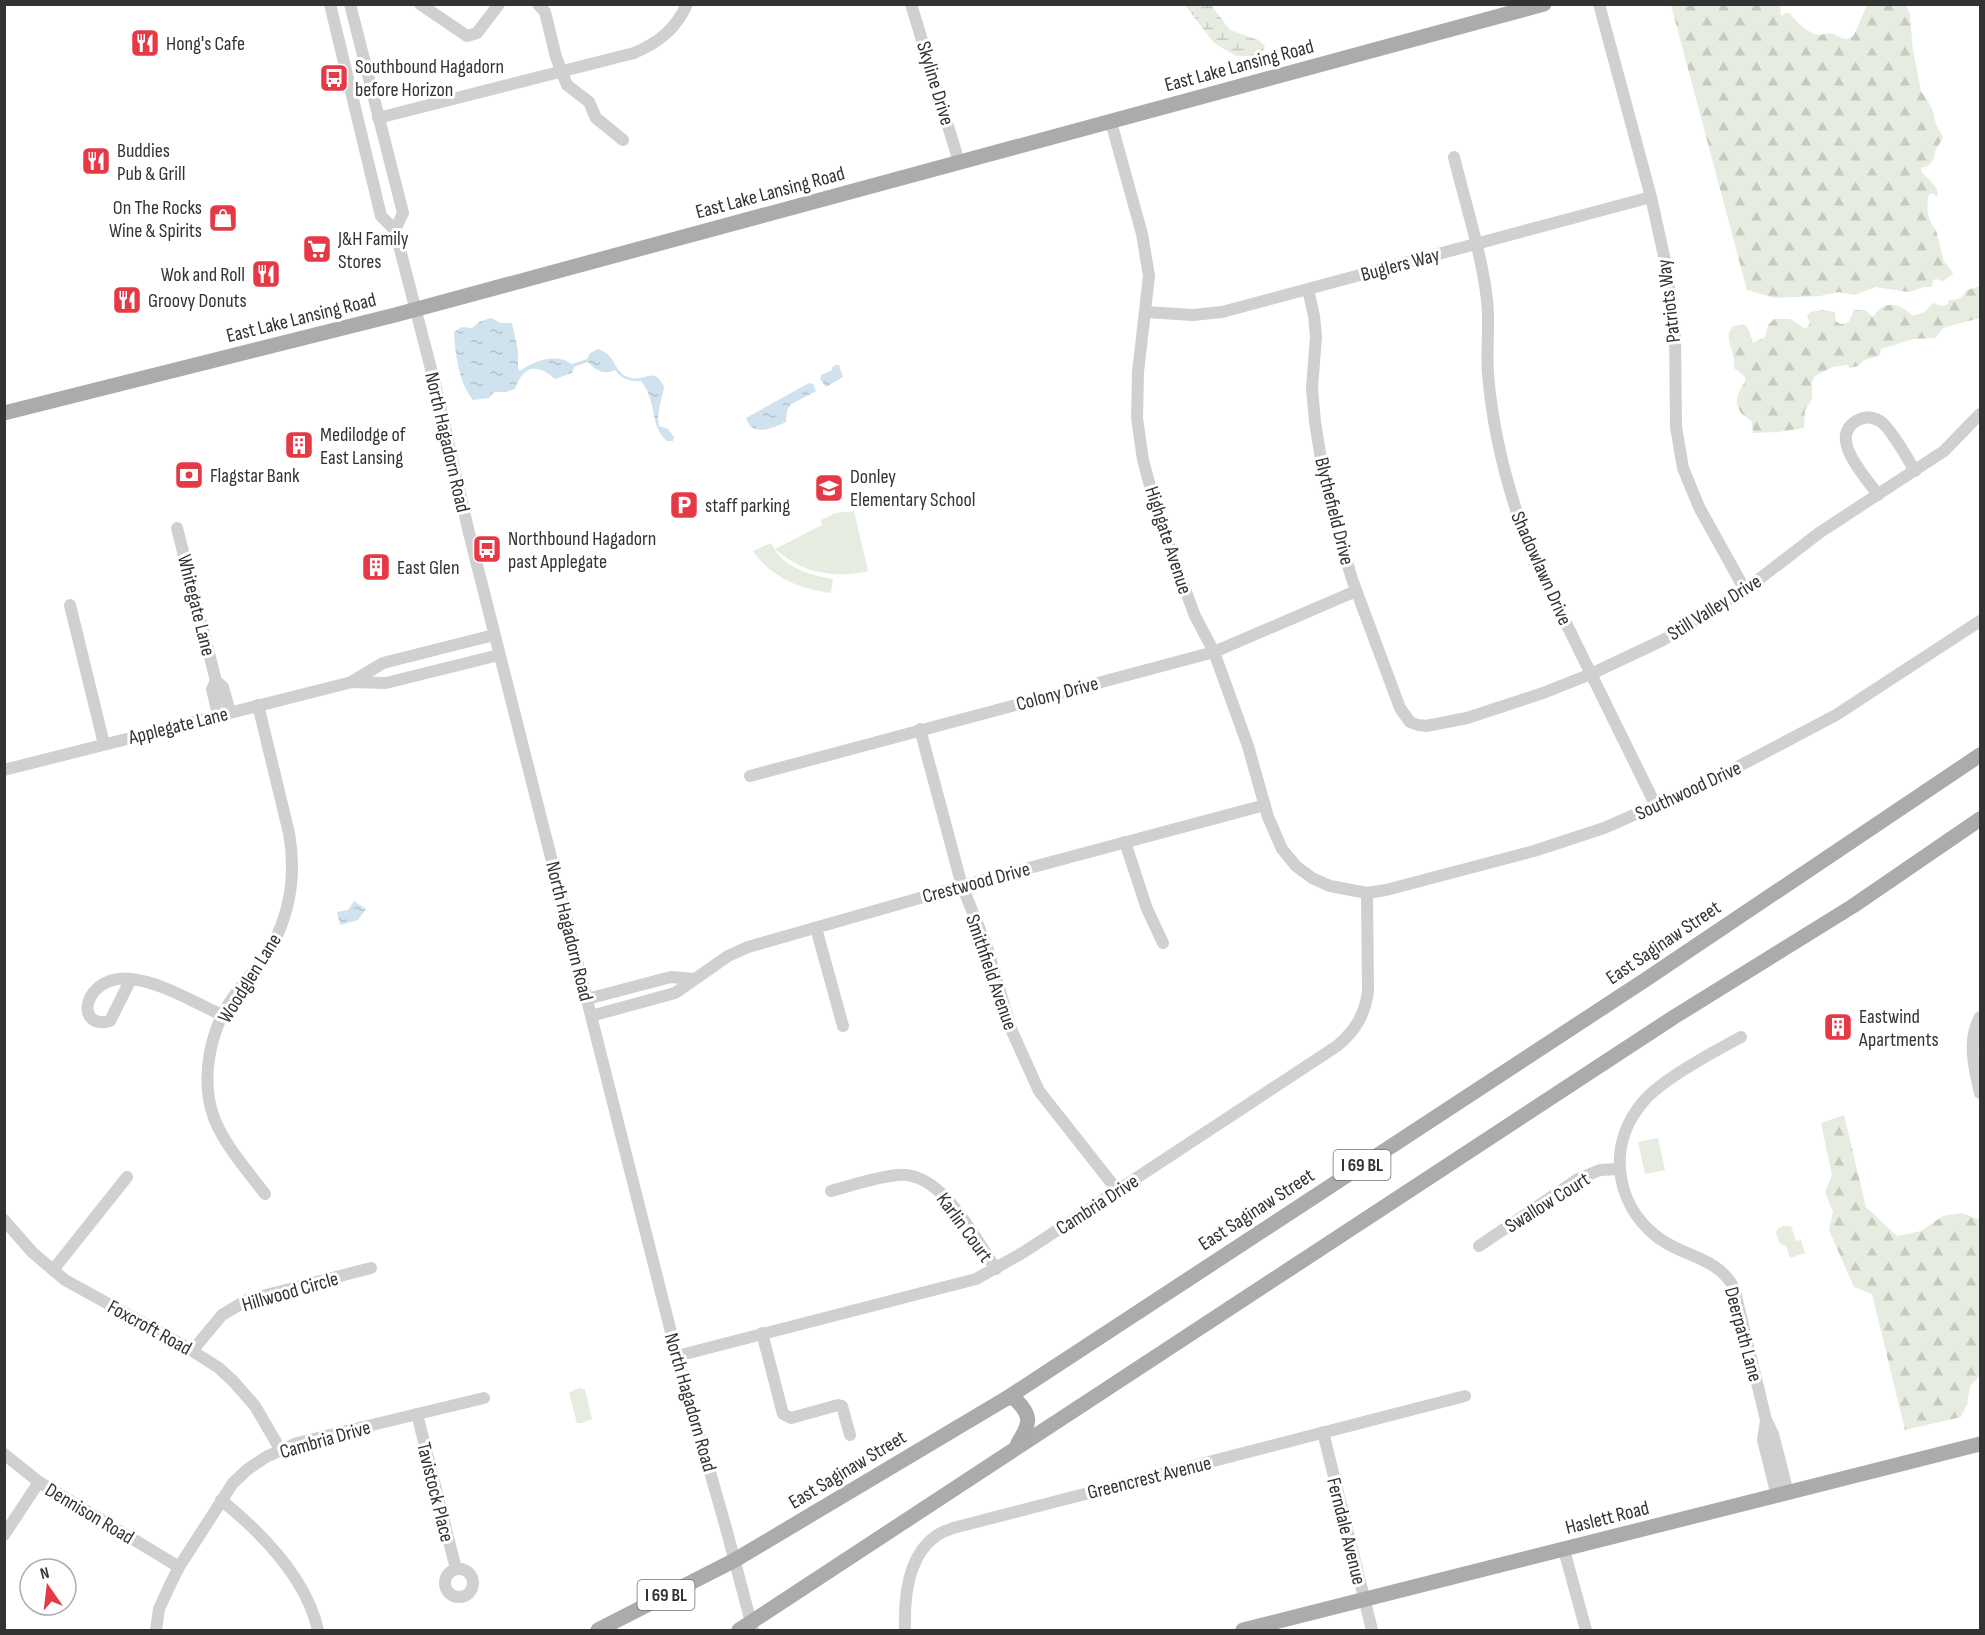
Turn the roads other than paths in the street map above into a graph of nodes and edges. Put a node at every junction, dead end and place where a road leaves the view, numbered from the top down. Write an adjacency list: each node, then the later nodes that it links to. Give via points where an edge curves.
1 (330, 4): 17 (street, North Hagadorn Road, via 381,216)
2 (350, 4): 11 (street, North Hagadorn Road)
3 (420, 4): 4 (street, via 467,36 477,33)
4 (499, 4)
5 (537, 4): 10 (street, via 544,12)
6 (687, 4): 10 (street, via 678,21 651,46)
7 (911, 4): 15 (street, Skyline Drive)
8 (1544, 4): 12 (main road, East Lake Lansing Road)
9 (1599, 4): 16 (street, Patriots Way)
10 (561, 71): 11 (street); 13 (street, via 567,85 589,102 596,118)
11 (378, 118): 17 (street, North Hagadorn Road, via 403,213)
12 (1111, 122): 15 (main road, East Lake Lansing Road); 21 (street, Highgate Avenue, via 1147,260)
13 (623, 140)
14 (1454, 157): 18 (street, Shadowlawn Drive)
15 (959, 162): 20 (main road, East Lake Lansing Road)
16 (1651, 197): 18 (street, Buglers Way); 27 (street, Patriots Way, via 1673,311 1676,427 1683,468 1699,507)
17 (396, 230): 20 (street, North Hagadorn Road)
18 (1475, 244): 19 (street, Buglers Way); 34 (street, Shadowlawn Drive, via 1487,301 1493,411 1517,516)
19 (1308, 289): 21 (street, Buglers Way, via 1222,312); 28 (street, Blythefield Drive, via 1316,337 1312,388 1321,461)
20 (416, 309): 22 (main road, East Lake Lansing Road); 31 (street, North Hagadorn Road)
21 (1146, 312): 32 (street, Highgate Avenue, via 1137,374 1137,418 1143,460 1157,512 1195,616)
22 (4, 413)
23 (1980, 414): 24 (street, Still Valley Drive, via 1945,450)
24 (1915, 471): 25 (street, Still Valley Drive); 25 (street, via 1882,422 1861,418 1847,430 1845,443)
25 (1878, 495): 27 (street, Still Valley Drive, via 1819,533)
26 (177, 528): 37 (street, Whitegate Lane, via 216,681 223,687)
27 (1745, 590): 34 (street, Still Valley Drive, via 1663,640)
28 (1356, 591): 32 (street, Colony Drive); 38 (street, Blythefield Drive, via 1400,708)
29 (70, 605): 40 (street)
30 (1980, 621): 44 (street, Southwood Drive, via 1836,715 1709,782)
31 (494, 635): 33 (street, North Hagadorn Road); 35 (street, Applegate Lane, via 383,663)
32 (1214, 652): 39 (street, Colony Drive); 45 (street, Highgate Avenue)
33 (499, 655): 35 (street, Applegate Lane, via 386,683); 54 (street, North Hagadorn Road)
34 (1591, 674): 38 (street, Still Valley Drive, via 1467,718 1426,726); 44 (street, Shadowlawn Drive)
35 (352, 682): 36 (street, Applegate Lane)
36 (258, 705): 37 (street, Applegate Lane); 55 (street, Woodglen Lane, via 292,853 293,876 290,900 272,947)
37 (224, 713): 40 (street, Applegate Lane)
38 (1410, 722)
39 (920, 729): 43 (street, Colony Drive); 48 (street, Smithfield Avenue)
40 (104, 744): 42 (street, Applegate Lane)
41 (1980, 755): 76 (main road, East Saginaw Street / I 69 BL, via 1645,980)
42 (4, 770)
43 (750, 776)
44 (1655, 804): 49 (street, Southwood Drive, via 1604,828 1534,851)
45 (1265, 805): 47 (street, Crestwood Drive); 49 (street, Highgate Avenue, via 1282,849 1296,866 1330,886)
46 (1980, 819): 81 (main road, I 69 BL)
47 (1125, 842): 48 (street, Crestwood Drive); 51 (street, via 1147,909)
48 (962, 885): 50 (street, Crestwood Drive); 63 (street, Smithfield Avenue, via 987,947 1011,1029 1039,1090)
49 (1367, 893): 63 (street, Cambria Drive, via 1368,991 1366,1005 1353,1031)
50 (816, 928): 53 (street, Crestwood Drive, via 748,947); 58 (street)
51 (1163, 943)
52 (131, 979): 55 (street, via 151,983)
53 (694, 979): 54 (street, via 671,977); 56 (street, Crestwood Drive, via 675,993)
54 (587, 999): 56 (street, North Hagadorn Road)
55 (222, 1015): 65 (street, Woodglen Lane, via 212,1042 208,1070 210,1105 228,1145)
56 (591, 1016): 73 (street, North Hagadorn Road)
57 (1980, 1017): 60 (street, via 1973,1059)
58 (843, 1026)
59 (1741, 1037): 61 (street, Deerpath Lane, via 1664,1084 1642,1103 1627,1131)
60 (1980, 1093)
61 (1619, 1169): 67 (street, Swallow Court, via 1600,1170 1578,1179); 85 (street, Deerpath Lane, via 1633,1210 1656,1236 1710,1262 1728,1277 1737,1299 1766,1420 1762,1440)
62 (127, 1177): 70 (street)
63 (1117, 1190): 69 (street, Cambria Drive)
64 (831, 1191): 69 (street, Karlin Court, via 897,1175 925,1180 948,1198)
65 (265, 1194)
66 (4, 1220): 70 (street, Foxcroft Road)
67 (1479, 1246)
68 (371, 1268): 72 (street, Hillwood Circle, via 247,1300 222,1315)
69 (996, 1269): 71 (street, Cambria Drive, via 976,1279)
70 (53, 1270): 72 (street, Foxcroft Road)
71 (762, 1333): 73 (street, Cambria Drive); 79 (street, via 783,1414 791,1418 843,1406)
72 (192, 1351): 82 (street, Foxcroft Road, via 234,1381 255,1406)
73 (677, 1356): 89 (street, North Hagadorn Road)
74 (1465, 1396): 78 (street, Greencrest Avenue)
75 (484, 1398): 77 (street, Cambria Drive)
76 (1007, 1398): 81 (main road, via 1014,1398 1025,1408 1028,1418 1028,1429); 89 (main road, East Saginaw Street / I 69 BL)
77 (417, 1414): 82 (street, Cambria Drive); 91 (street, Tavistock Place)
78 (1323, 1432): 92 (street, Ferndale Avenue); 97 (street, Greencrest Avenue, via 937,1535 914,1564)
79 (850, 1435)
80 (1980, 1444): 85 (main road, Haslett Road)
81 (1015, 1448): 93 (main road, I 69 BL)
82 (280, 1449): 86 (street, Cambria Drive, via 248,1469)
83 (4, 1454): 84 (street, Dennison Road)
84 (39, 1482): 87 (street); 90 (street, Dennison Road)
85 (1782, 1495): 88 (main road, Haslett Road)
86 (221, 1500): 90 (street, Cambria Drive); 95 (street, via 269,1544 306,1595)
87 (4, 1535)
88 (1564, 1550): 92 (main road, Haslett Road); 100 (street)
89 (735, 1560): 93 (street, North Hagadorn Road); 96 (main road, East Saginaw Street / I 69 BL)
90 (179, 1567): 94 (street, Cambria Drive, via 159,1609)
91 (456, 1569)
92 (1365, 1600): 98 (main road, Haslett Road); 99 (street, Ferndale Avenue)
93 (747, 1628)
94 (156, 1630)
95 (318, 1630)
96 (598, 1630)
97 (905, 1630)
98 (1243, 1630)
99 (1372, 1630)
100 (1586, 1630)

